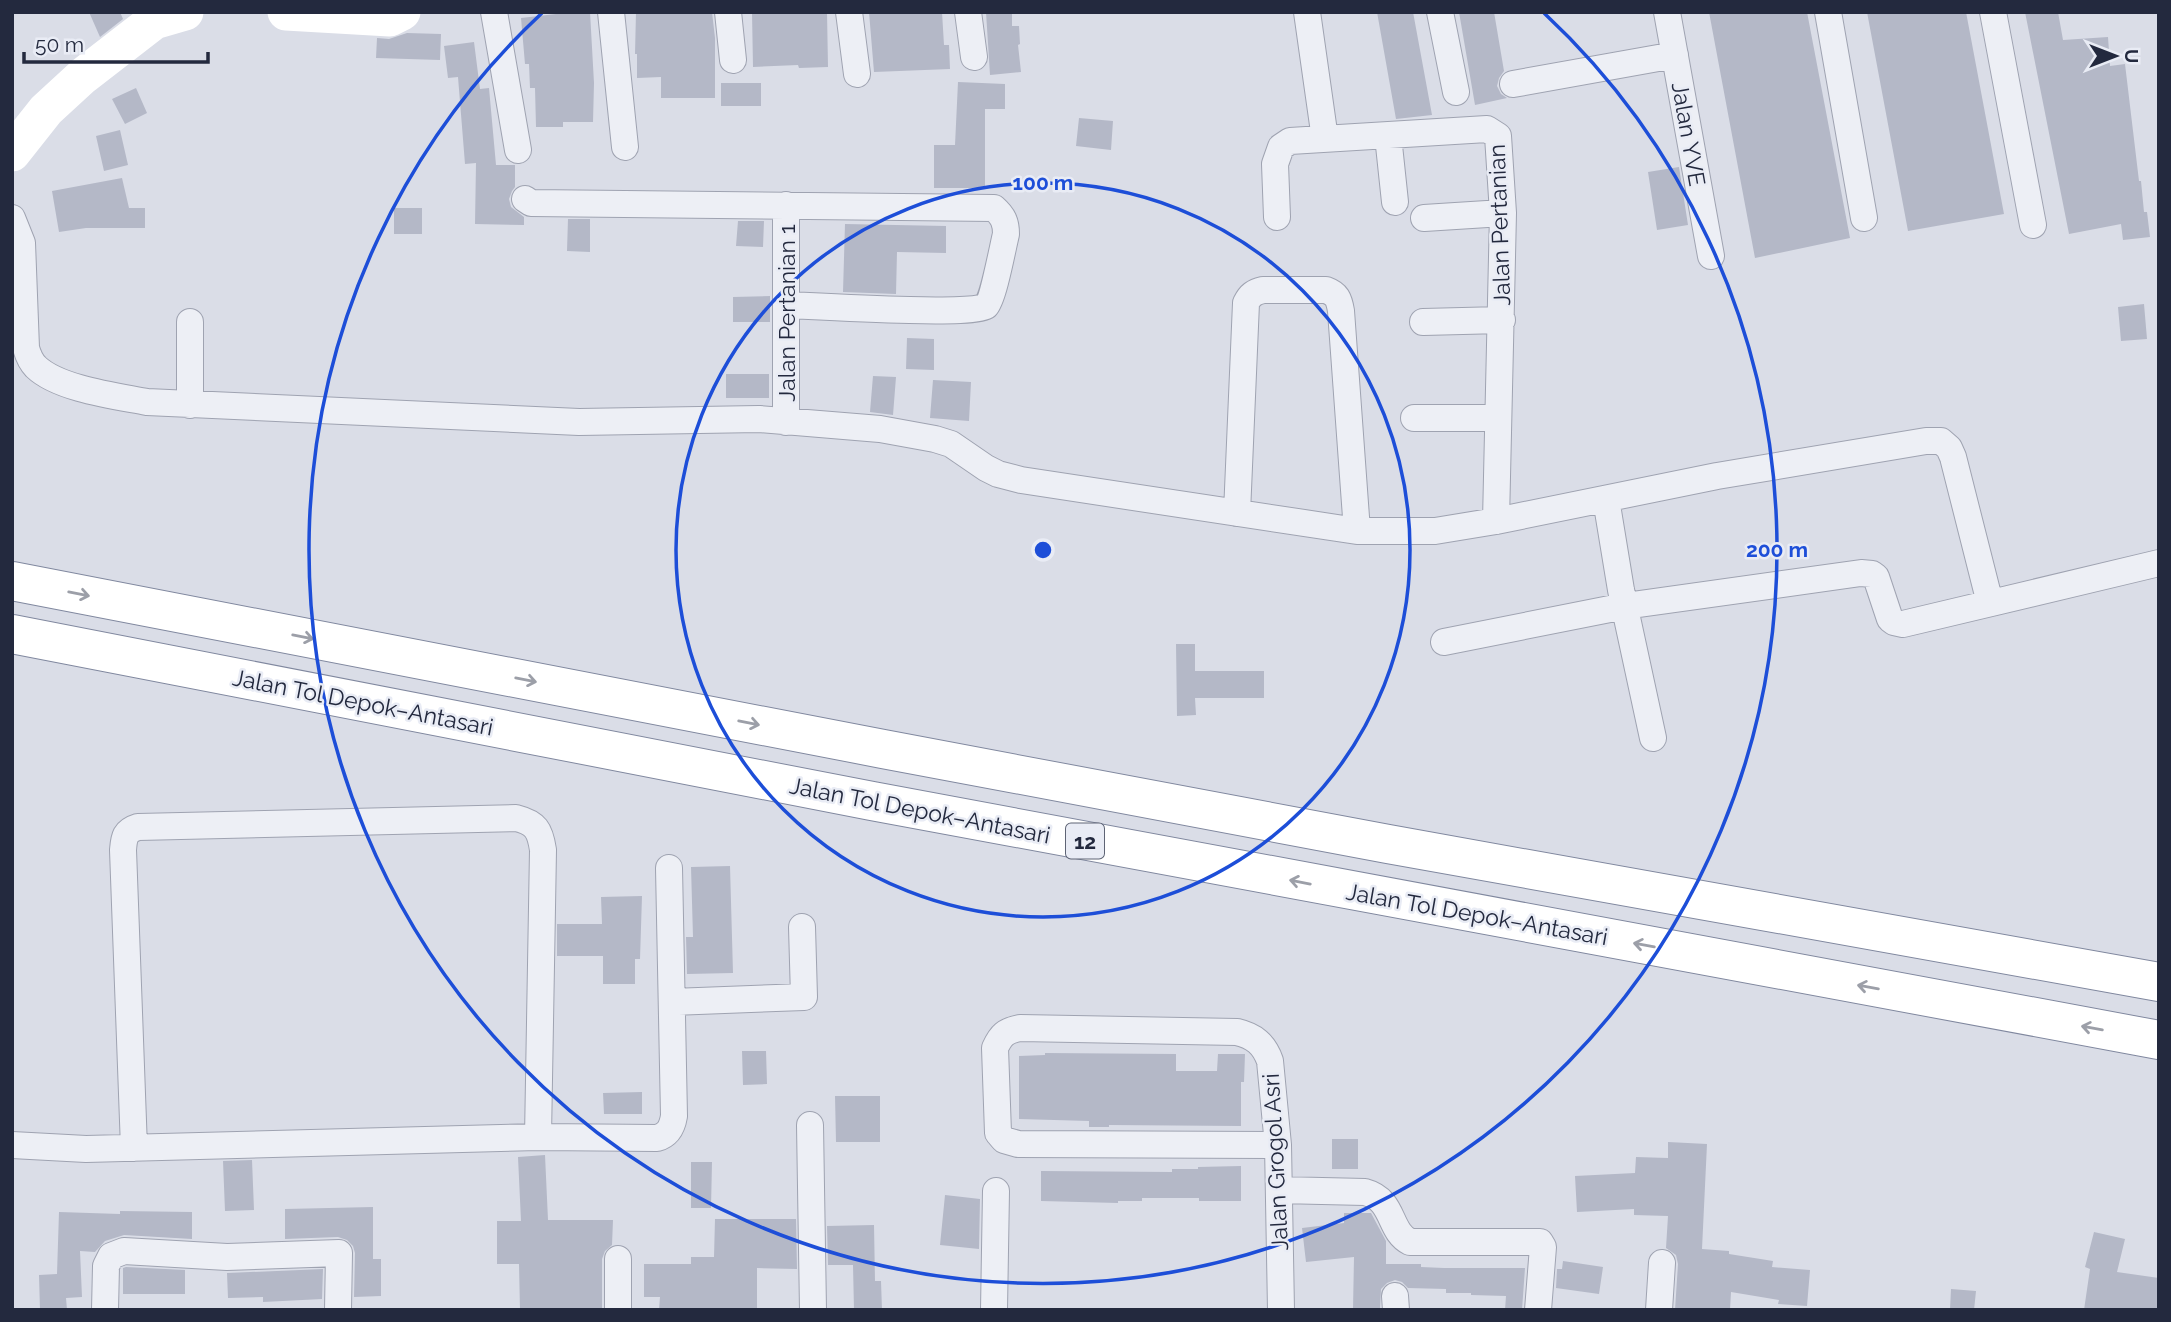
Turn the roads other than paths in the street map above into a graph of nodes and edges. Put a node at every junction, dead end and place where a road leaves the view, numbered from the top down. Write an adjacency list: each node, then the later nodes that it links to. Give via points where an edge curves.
1 (185, 12): 24 (street, via 154,20 83,76 46,110)
2 (286, 12): 3 (street, via 390,18)
3 (402, 12)
4 (494, 12): 23 (street)
5 (611, 12): 22 (street)
6 (728, 12): 16 (street)
7 (849, 12): 17 (street)
8 (968, 12): 15 (street)
9 (1307, 12): 21 (street)
10 (1440, 12): 19 (street)
11 (1667, 12): 14 (street, Jalan YVE)
12 (1828, 12): 32 (street)
13 (1993, 12): 33 (street)
14 (1675, 55): 18 (street); 34 (street, Jalan YVE)
15 (974, 57)
16 (733, 60)
17 (857, 74)
18 (1513, 84)
19 (1456, 92)
20 (1388, 136): 21 (street, Jalan Pertanian); 26 (street); 28 (street, Jalan Pertanian, via 1493,131 1500,142)
21 (1325, 139): 29 (street, Jalan Pertanian, via 1290,141 1281,147 1275,164)
22 (625, 147)
23 (518, 150)
24 (12, 153)
25 (525, 199): 27 (street, via 531,203)
26 (1395, 202)
27 (786, 205): 35 (street, Jalan Pertanian 1); 35 (street, via 994,208 1002,215 1006,234 990,301 980,310)
28 (1503, 213): 31 (street); 36 (street, Jalan Pertanian)
29 (1277, 216)
30 (12, 218): 39 (street, via 22,243 26,348 35,366 90,391)
31 (1424, 218)
32 (1864, 218)
33 (2033, 225)
34 (1711, 256)
35 (786, 305): 42 (street, Jalan Pertanian 1)
36 (1502, 320): 38 (street); 41 (street, Jalan Pertanian)
37 (190, 322): 39 (street)
38 (1423, 322)
39 (190, 405): 42 (street, via 579,422)
40 (1414, 418): 41 (street)
41 (1498, 418): 45 (street, Jalan Pertanian)
42 (786, 422): 44 (street, via 880,429 935,439 998,474 1021,480)
43 (1605, 499): 45 (street); 49 (street, via 1751,469 1941,441 1953,457); 50 (street)
44 (1237, 513): 46 (street); 46 (street, via 1246,303 1256,291 1326,290 1335,293 1341,311)
45 (1496, 521): 46 (street, via 1435,531)
46 (1357, 531)
47 (2159, 564): 49 (street)
48 (12, 581): 56 (highway, 12, one-way to 56, via 1374,842)
49 (1990, 603): 50 (street, via 1898,624 1889,619 1876,577 1861,573)
50 (1625, 606): 52 (street); 53 (street)
51 (12, 634): 58 (highway, Jalan Tol Depok–Antasari / 12, one-way to 51, via 912,809)
52 (1444, 642)
53 (1653, 738)
54 (669, 868): 57 (street)
55 (802, 927): 57 (street, via 804,998)
56 (2159, 982)
57 (671, 1002): 60 (street, via 674,1116 669,1131 657,1138)
58 (2159, 1040)
59 (810, 1125): 71 (street)
60 (538, 1137): 63 (street); 63 (street, via 543,850 536,827 516,818 138,827 124,837 123,850)
61 (12, 1145): 63 (street)
62 (1278, 1145): 62 (street, Jalan Grogol Asri, via 1270,1061 1266,1049 1248,1034 1020,1028 1007,1031 995,1048 998,1133 1004,1140 1018,1144); 64 (street, Jalan Grogol Asri)
63 (134, 1148)
64 (1279, 1190): 73 (street, Jalan Grogol Asri); 74 (street, via 1373,1194 1386,1205 1401,1235 1410,1242 1540,1242)
65 (996, 1191): 72 (street)
66 (618, 1259): 70 (street)
67 (1662, 1263): 75 (street)
68 (105, 1310): 69 (street, via 106,1266 111,1256 124,1251 246,1257 339,1253)
69 (338, 1310)
70 (618, 1310)
71 (813, 1310)
72 (995, 1310)
73 (1281, 1310)
74 (1538, 1310)
75 (1659, 1310)

